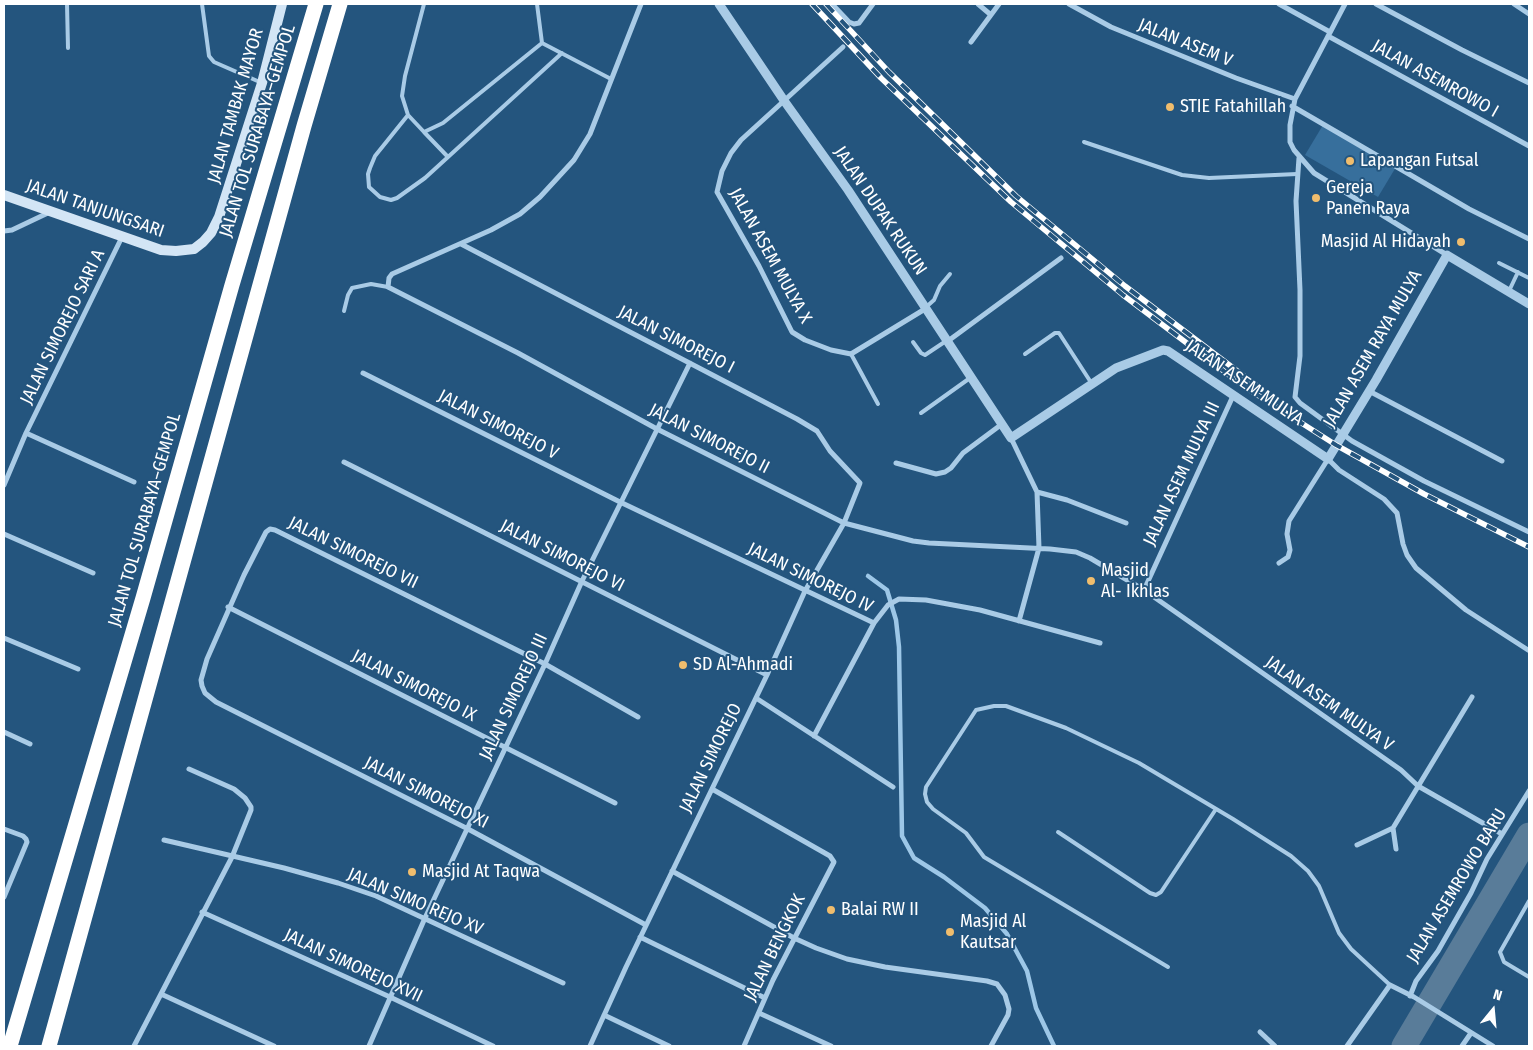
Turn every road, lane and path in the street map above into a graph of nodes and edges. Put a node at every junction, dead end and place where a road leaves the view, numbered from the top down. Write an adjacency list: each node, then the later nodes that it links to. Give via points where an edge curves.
1 (67, 4): 25 (lane)
2 (202, 4): 28 (lane, via 209,56 214,62)
3 (282, 4): 28 (main road, JALAN TAMBAK MAYOR)
4 (316, 4): 147 (highway, JALAN TOL SURABAYA–GEMPOL)
5 (340, 4): 148 (highway)
6 (424, 4): 33 (lane, via 402,96)
7 (537, 4): 23 (lane)
8 (642, 4): 27 (street)
9 (719, 4): 31 (street, JALAN DUPAK RUKUN)
10 (832, 4): 11 (street, via 854,24 859,23)
11 (873, 4)
12 (978, 4): 20 (street)
13 (999, 4): 20 (street)
14 (1069, 4): 30 (street, JALAN ASEM V, via 1110,28)
15 (1279, 4): 21 (street, JALAN ASEMROWO I)
16 (1345, 4): 21 (street)
17 (1376, 4): 29 (street)
18 (1514, 4): 19 (street)
19 (1529, 14)
20 (991, 15): 22 (street)
21 (1329, 34): 30 (street); 36 (street, JALAN ASEMROWO I)
22 (971, 42)
23 (542, 43): 26 (lane); 34 (lane, via 443,123)
24 (843, 47): 31 (street, JALAN ASEM MULYA X)
25 (68, 48)
26 (562, 53): 27 (lane); 37 (lane)
27 (611, 79): 46 (street, via 590,134 574,160 520,214)
28 (262, 83): 42 (main road, JALAN TAMBAK MAYOR)
29 (1529, 83)
30 (1295, 99): 32 (street)
31 (785, 102): 56 (street, JALAN DUPAK RUKUN, via 848,190); 60 (street, JALAN ASEM MULYA X, via 741,140 731,153 717,192 792,332 818,346)
32 (1292, 106): 38 (street, via 1290,142); 45 (street, via 1469,209)
33 (408, 115): 34 (lane); 37 (lane, via 375,156 368,174 373,192 391,200 397,198)
34 (424, 132): 37 (lane)
35 (1084, 142): 39 (lane, via 1182,175 1209,178)
36 (1529, 146)
37 (448, 157)
38 (1299, 158): 39 (street); 47 (street, via 1314,173)
39 (1297, 174): 73 (street, via 1300,309 1295,397)
40 (4, 195): 41 (main road, JALAN TANJUNGSARI)
41 (53, 211): 43 (street); 44 (main road, JALAN TANJUNGSARI)
42 (220, 217): 44 (main road, JALAN TANJUNGSARI, via 211,233 194,249 161,250)
43 (4, 231)
44 (123, 236): 72 (street, JALAN SIMOREJO SARI A)
45 (1529, 240)
46 (461, 244): 53 (street, via 392,274); 62 (street, JALAN SIMOREJO I)
47 (1446, 255): 54 (street); 66 (street, JALAN ASEM RAYA MULYA)
48 (1061, 258): 58 (street)
49 (1499, 263): 50 (lane)
50 (1518, 272): 52 (lane); 54 (lane)
51 (950, 274): 56 (lane, via 934,300)
52 (1529, 278)
53 (388, 287): 57 (lane, via 371,284 352,288); 71 (street, JALAN SIMOREJO II)
54 (1509, 291): 55 (street)
55 (1529, 304)
56 (925, 308): 58 (street, JALAN DUPAK RUKUN); 60 (street)
57 (344, 311)
58 (948, 341): 59 (lane, via 925,355); 64 (street, JALAN DUPAK RUKUN)
59 (913, 342)
60 (851, 354): 68 (lane)
61 (1025, 354): 65 (lane, via 1056,333 1061,334)
62 (690, 363): 71 (street, JALAN SIMOREJO III); 80 (street, JALAN SIMOREJO I, via 817,431 830,451)
63 (363, 373): 83 (street, JALAN SIMOREJO V)
64 (972, 377): 69 (lane); 70 (street, JALAN DUPAK RUKUN)
65 (1092, 384): 67 (street, JALAN ASEM MULYA, via 1116,368 1163,350); 74 (street, JALAN ASEM MULYA)
66 (1369, 391): 73 (street, JALAN ASEM RAYA MULYA); 76 (street)
67 (1233, 396): 75 (street, JALAN ASEM MULYA); 92 (street, JALAN ASEM MULYA III)
68 (878, 404)
69 (921, 413)
70 (1002, 424): 74 (street, JALAN DUPAK RUKUN); 78 (street, via 963,453 945,472 936,474)
71 (657, 429): 83 (street, JALAN SIMOREJO III); 84 (street, JALAN SIMOREJO II)
72 (26, 433): 79 (street); 81 (street, JALAN SIMOREJO SARI A)
73 (1342, 435): 75 (street, JALAN ASEM RAYA MULYA); 86 (street)
74 (1011, 438): 82 (street)
75 (1328, 459): 89 (street, via 1289,521 1290,550); 99 (street, via 1339,470 1384,499 1398,513 1403,544 1416,568 1466,610)
76 (1502, 461)
77 (344, 462): 91 (street, JALAN SIMOREJO VI)
78 (896, 463)
79 (134, 482)
80 (860, 483): 84 (street, JALAN SIMOREJO)
81 (4, 485)
82 (1037, 492): 85 (street); 88 (street)
83 (620, 502): 91 (street, JALAN SIMOREJO III); 93 (street, JALAN SIMOREJO IV)
84 (844, 523): 88 (street, JALAN SIMOREJO II, via 929,543); 93 (street, JALAN SIMOREJO)
85 (1126, 523)
86 (1529, 532)
87 (4, 534): 90 (street)
88 (1039, 548): 92 (street, JALAN ASEM MULYA V, via 1076,552); 95 (street)
89 (1280, 562)
90 (93, 573)
91 (582, 581): 100 (street, JALAN SIMOREJO III); 102 (street, JALAN SIMOREJO VI)
92 (1144, 590): 112 (street, JALAN ASEM MULYA V, via 1401,770)
93 (805, 591): 96 (street, JALAN SIMOREJO IV); 102 (street, JALAN SIMOREJO)
94 (228, 607): 100 (street, JALAN SIMOREJO VII, via 270,529); 103 (street, JALAN SIMOREJO VII, via 206,659); 110 (street, JALAN SIMOREJO IX)
95 (1019, 621): 96 (street, via 926,600 899,599 888,604); 98 (street)
96 (874, 623): 108 (street, JALAN SIMOREJO IV)
97 (4, 638): 101 (street)
98 (1100, 643)
99 (1528, 650)
100 (546, 664): 106 (street); 110 (street, JALAN SIMOREJO III)
101 (78, 668)
102 (767, 675): 105 (street, JALAN SIMOREJO)
103 (201, 680): 120 (street, JALAN SIMOREJO XI, via 205,693 216,702)
104 (1472, 697): 112 (street)
105 (756, 698): 108 (street); 114 (street, JALAN SIMOREJO)
106 (638, 717)
107 (4, 732): 109 (street)
108 (814, 736): 113 (street)
109 (30, 744)
110 (505, 748): 116 (street, JALAN SIMOREJO IX); 120 (street, JALAN SIMOREJO III)
111 (189, 769): 126 (street, via 234,789 251,807)
112 (1418, 786): 118 (street); 122 (street, JALAN ASEM MULYA V)
113 (893, 787)
114 (712, 789): 127 (street, JALAN SIMOREJO); 134 (street, JALAN BENGKOK, via 830,856 834,862)
115 (1529, 791): 122 (street, JALAN ASEMROWO BARU)
116 (615, 803)
117 (1216, 809): 121 (lane, via 1162,892 1156,895); 135 (lane, via 1131,759 1066,728 1000,706 976,710 926,787 927,802 966,833 984,856); 138 (lane, via 1291,856 1308,871 1319,886 1339,933 1366,965)
118 (1393, 828): 124 (street); 125 (street)
119 (4, 829): 128 (street, via 23,836 27,842)
120 (468, 829): 131 (street, JALAN SIMOREJO III); 132 (street, JALAN SIMOREJO XI)
121 (1058, 832)
122 (1502, 834): 140 (street, JALAN ASEMROWO BARU, via 1438,951 1416,981)
123 (164, 840): 126 (street, JALAN SIMO REJO XV)
124 (1357, 845)
125 (1396, 849)
126 (232, 856): 130 (street); 131 (street, JALAN SIMO REJO XV, via 338,883)
127 (672, 871): 132 (street, JALAN SIMOREJO); 134 (street)
128 (4, 897)
129 (1529, 901): 136 (lane, via 1500,952 1504,962)
130 (202, 912): 139 (street); 141 (street, JALAN SIMOREJO XVII)
131 (425, 918): 137 (street, JALAN SIMO REJO XV); 141 (street, JALAN SIMOREJO III)
132 (646, 925): 133 (street, JALAN SIMOREJO)
133 (640, 937): 142 (street); 144 (street, JALAN SIMOREJO)
134 (794, 938): 142 (street, JALAN BENGKOK); 157 (street, via 866,963 987,980 996,984 1005,995 1009,1009)
135 (1168, 967)
136 (1529, 977)
137 (563, 983)
138 (1390, 985): 140 (street); 159 (street)
139 (161, 994): 149 (street); 150 (street)
140 (1412, 996): 146 (street)
141 (390, 997): 151 (street, JALAN SIMOREJO III); 152 (street, JALAN SIMOREJO XVII)
142 (765, 998): 143 (street, JALAN BENGKOK)
143 (759, 1013): 155 (street, JALAN BENGKOK); 156 (street)
144 (604, 1016): 153 (street, JALAN SIMOREJO); 154 (street)
145 (1260, 1032): 158 (street)
146 (1471, 1032): 160 (street); 161 (street)
147 (10, 1046)
148 (49, 1046)
149 (134, 1046)
150 (274, 1046)
151 (369, 1046)
152 (493, 1046)
153 (590, 1046)
154 (669, 1046)
155 (744, 1046)
156 (831, 1046)
157 (991, 1046)
158 (1275, 1046)
159 (1347, 1046)
160 (1462, 1046)
161 (1493, 1046)

